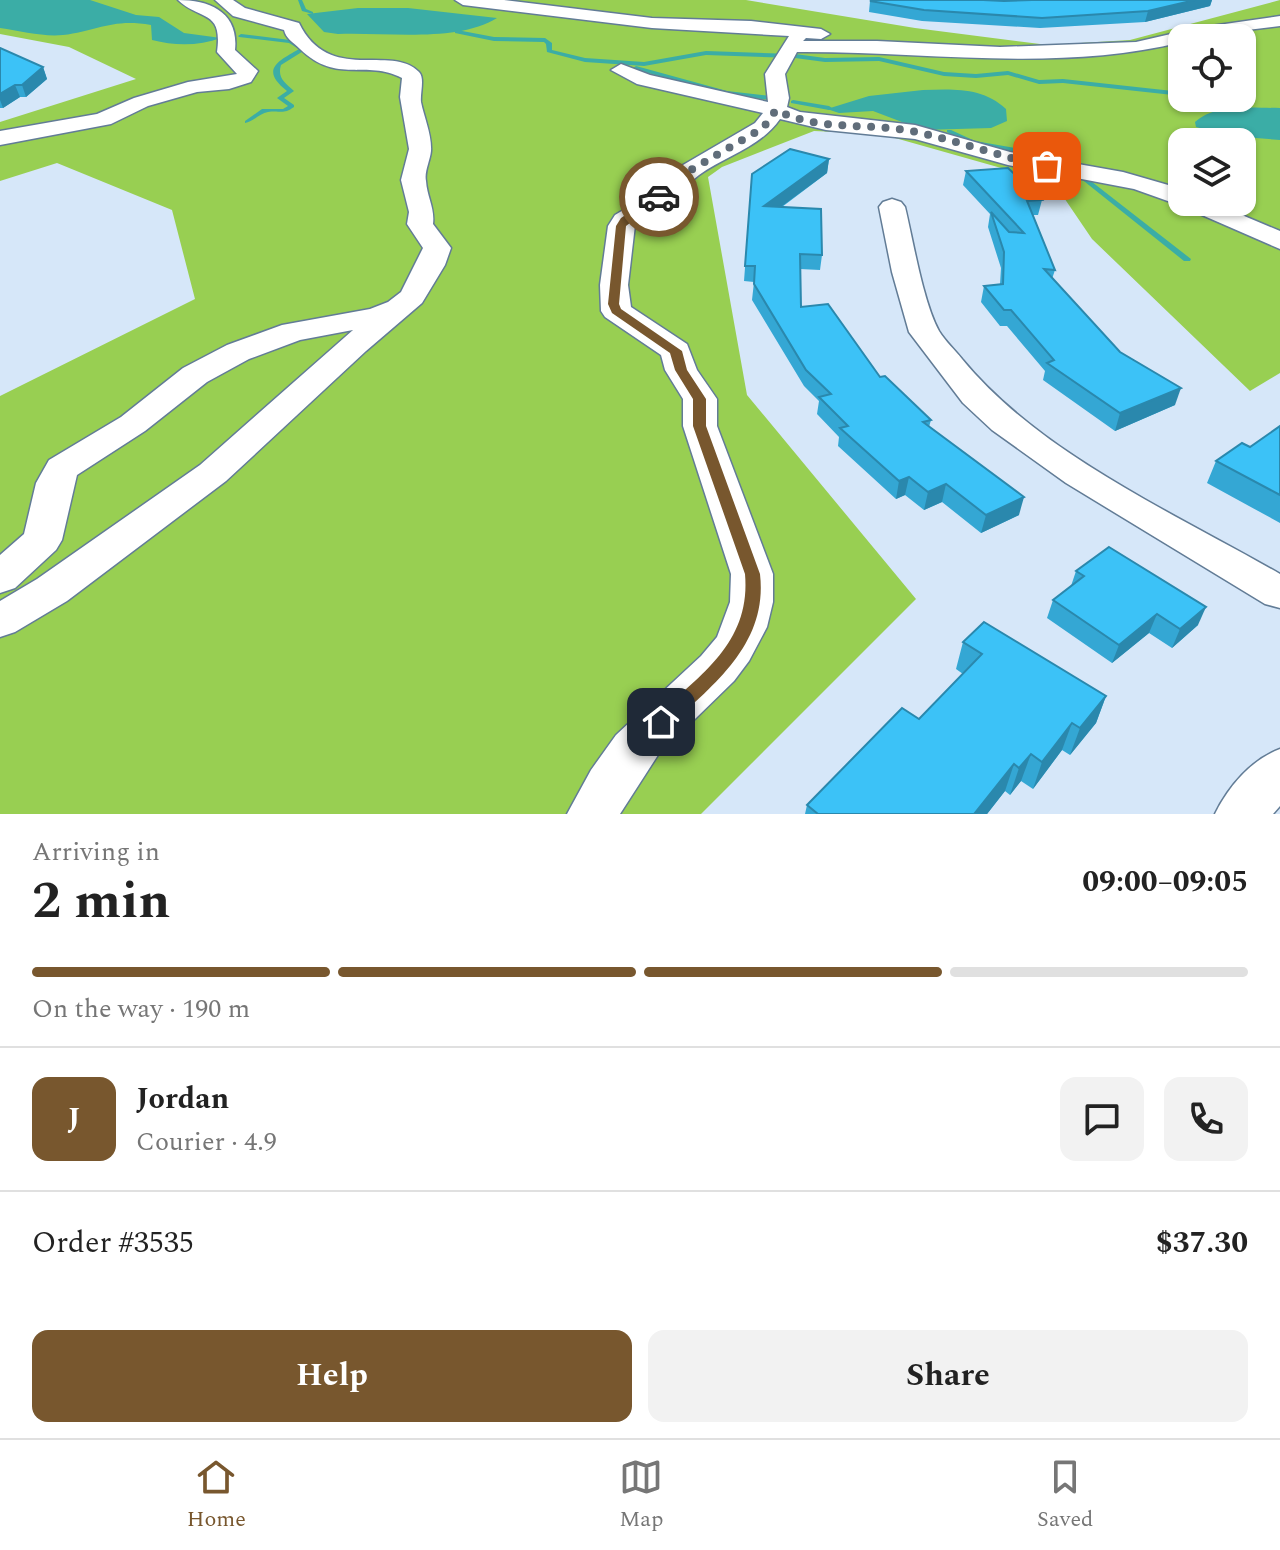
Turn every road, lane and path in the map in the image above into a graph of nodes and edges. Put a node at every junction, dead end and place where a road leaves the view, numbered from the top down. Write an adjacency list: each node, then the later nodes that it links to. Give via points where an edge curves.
1 (186, 0): 3 (street)
2 (463, 0): 5 (street, via 652,23)
3 (219, 3): 8 (street, via 228,35 226,52 248,71 244,78 195,86 103,119); 13 (street, via 293,30 326,61 412,76 410,97 420,149 413,180 420,224 437,248)
4 (1280, 21): 5 (street, via 1197,33 1146,47 1011,53)
5 (790, 47): 7 (street, via 775,74)
6 (621, 70): 7 (street)
7 (776, 110): 9 (street, via 806,122 915,132 1019,161 1082,170); 18 (street, via 763,128 691,170 621,226 616,311 676,351 681,370 700,399 700,426 754,591 740,643 641,741)
8 (0, 138)
9 (1168, 192)
10 (892, 207): 15 (street, via 924,332 975,396 1079,475)
11 (1222, 216): 12 (street)
12 (1280, 241)
13 (412, 297): 14 (street, via 379,316 293,332 195,375 133,424 62,468 42,540); 16 (street, via 213,473 52,590)
14 (0, 578)
15 (1280, 593)
16 (0, 621)
17 (1280, 770): 19 (street)
18 (593, 814)
19 (1241, 814)

